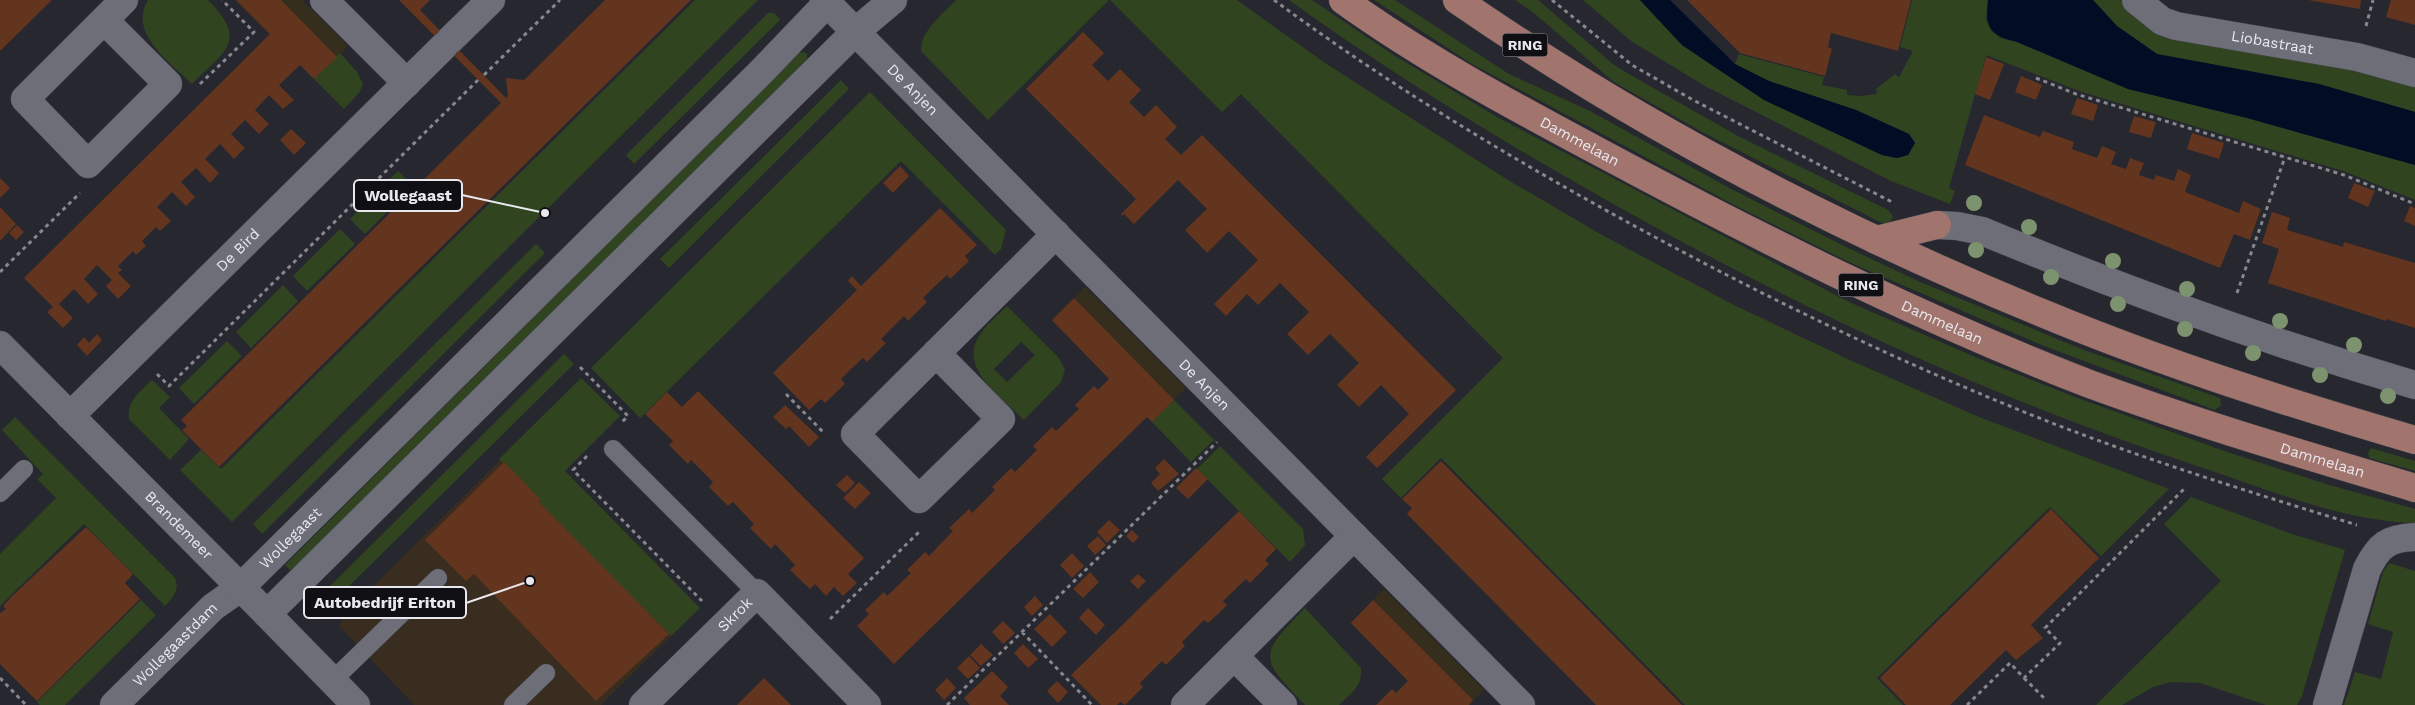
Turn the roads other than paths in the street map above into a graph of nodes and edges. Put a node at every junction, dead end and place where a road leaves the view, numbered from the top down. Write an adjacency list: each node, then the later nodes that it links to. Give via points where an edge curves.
1 (124, 0): 9 (street)
2 (324, 0): 12 (street)
3 (491, 0): 12 (street, De Bird)
4 (893, 0): 10 (street)
5 (1344, 0): 23 (main road, Dammelaan / RING, via 1491,95 1823,268 2005,350 2088,383 2237,435)
6 (1457, 0): 15 (main road, RING, via 1615,102 1766,186)
7 (2136, 0): 11 (street, Liobastraat, via 2162,21 2176,26 2357,57)
8 (827, 1): 10 (street, De Anjen); 28 (street, Wollegaast, via 746,86)
9 (104, 20): 9 (street, via 25,99 88,164 168,84)
10 (855, 32): 14 (street, De Anjen); 30 (street)
11 (2415, 73)
12 (407, 83): 19 (street, De Bird)
13 (1937, 225): 15 (main road); 18 (street, via 1982,231 2172,306 2301,351)
14 (1056, 234): 17 (street); 25 (street, De Anjen)
15 (1876, 240): 20 (main road, RING, via 2048,316 2142,351)
16 (0, 345): 19 (street, Brandemeer)
17 (936, 353): 17 (street, via 855,434 919,499 1001,419)
18 (2415, 385)
19 (70, 416): 28 (street, Brandemeer)
20 (2415, 440)
21 (613, 449): 29 (lane)
22 (24, 469): 24 (lane)
23 (2415, 488)
24 (0, 493)
25 (1354, 536): 31 (street); 41 (street, De Anjen)
26 (2406, 537): 42 (street, via 2379,548 2367,569)
27 (438, 578): 33 (lane)
28 (240, 588): 30 (street, Brandemeer); 34 (street, Wollegaastdam, via 213,607)
29 (757, 593): 37 (street, Skrok); 38 (street, Skrok)
30 (266, 614): 33 (street, Brandemeer)
31 (1234, 656): 39 (street); 40 (street)
32 (546, 673): 36 (lane)
33 (332, 681): 35 (street, Brandemeer)
34 (114, 705)
35 (356, 705)
36 (513, 705)
37 (643, 705)
38 (867, 705)
39 (1186, 705)
40 (1283, 705)
41 (1521, 705)
42 (2327, 705)

